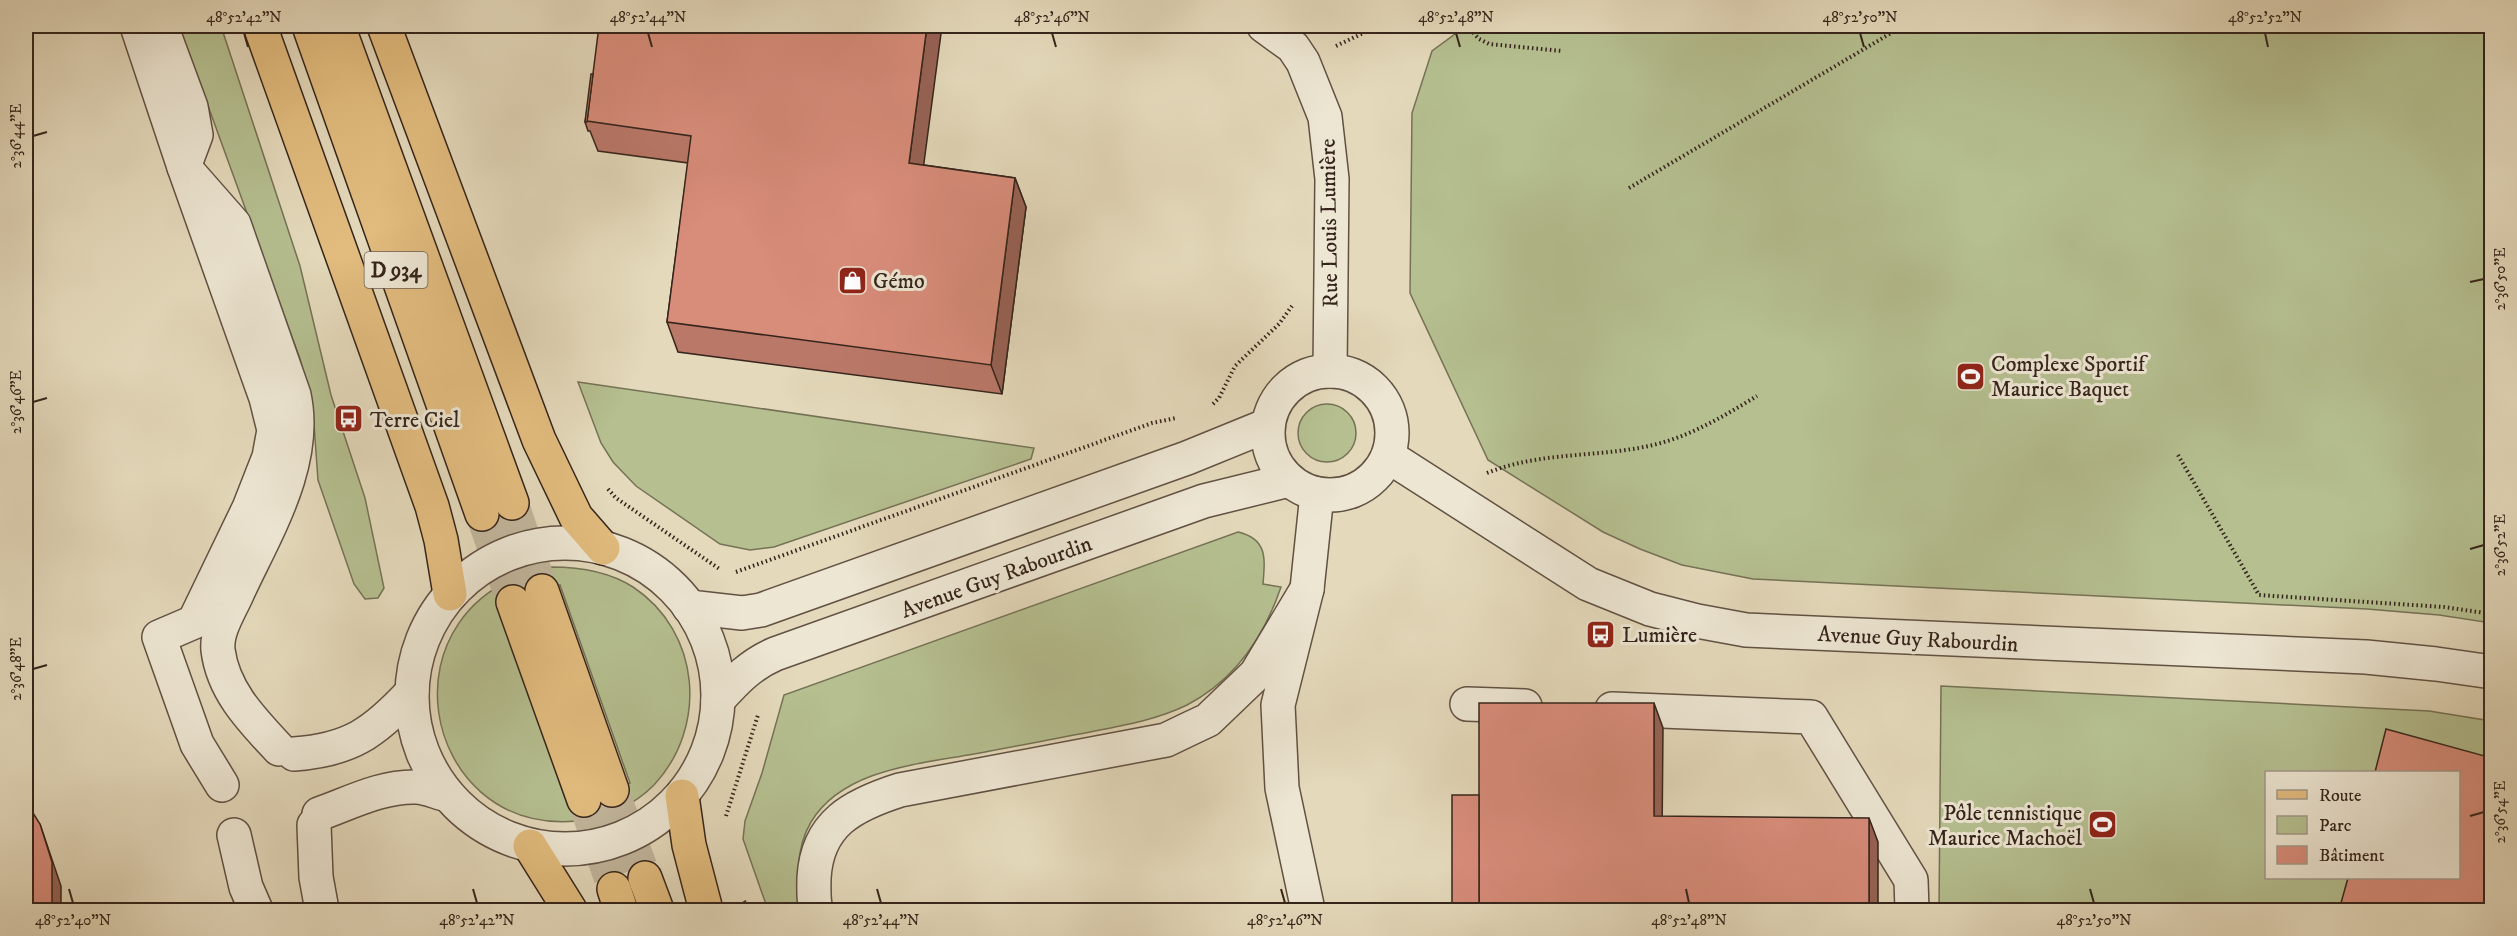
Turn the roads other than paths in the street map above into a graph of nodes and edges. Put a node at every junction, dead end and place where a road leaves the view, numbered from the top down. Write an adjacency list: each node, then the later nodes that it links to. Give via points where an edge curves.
1 (137, 26): 10 (street)
2 (162, 26): 10 (street, via 191,107 196,135)
3 (260, 26): 17 (main road, via 432,506)
4 (309, 26): 5 (main road, D 934, via 497,508)
5 (338, 26)
6 (384, 26): 15 (main road, via 539,440 576,517)
7 (1264, 26): 9 (street, Rue Louis Lumière, via 1293,47)
8 (1307, 26): 9 (street)
9 (1303, 62): 11 (street, Rue Louis Lumière, via 1324,117 1332,179)
10 (184, 166): 21 (street, via 234,224 298,414 292,469 223,625 218,648 226,680 243,710 286,751 322,752 346,745 391,715); 26 (street, via 274,430 269,457 249,508 194,622 159,637 197,744)
11 (1330, 370): 12 (street, via 1312,373 1283,392); 13 (street, via 1350,373 1368,383 1382,398 1393,436)
12 (1268, 424): 14 (street, via 1269,445 1276,464); 19 (street, Avenue Guy Rabourdin, via 1187,458 761,610 742,613)
13 (1388, 456): 14 (street, via 1368,484 1352,492 1334,496); 20 (street, Avenue Guy Rabourdin, via 1588,584 1650,609 1697,621 1746,630 2366,657)
14 (1303, 487): 16 (street); 22 (street, Avenue Guy Rabourdin, via 1204,501 757,662)
15 (603, 548): 17 (street, via 561,543 520,549 482,567); 19 (street, via 636,560 665,580)
16 (1307, 589): 38 (street, via 1256,674 1208,720 1175,736 900,790 866,801 830,827 815,861); 39 (street, via 1278,705 1282,788)
17 (450, 594): 21 (street, via 421,646)
18 (528, 597): 28 (main road)
19 (689, 606): 22 (street, via 711,651)
20 (2492, 672)
21 (412, 692): 27 (street, via 415,729 427,764)
22 (718, 700): 29 (street, via 713,735 701,767)
23 (1467, 704): 24 (street)
24 (1550, 707)
25 (1586, 708): 40 (street, via 1811,717 1911,880)
26 (222, 785)
27 (448, 795): 31 (street, via 472,818); 34 (street, via 417,787 395,789 367,796 317,820 316,877)
28 (598, 795)
29 (682, 796): 31 (street, via 651,824 613,842 572,850); 37 (main road, via 689,845)
30 (234, 835): 33 (street, via 246,887)
31 (530, 846): 35 (main road)
32 (645, 878): 36 (main road)
33 (256, 910)
34 (322, 910)
35 (570, 910)
36 (657, 910)
37 (706, 910)
38 (816, 910)
39 (1308, 910)
40 (1912, 910)

